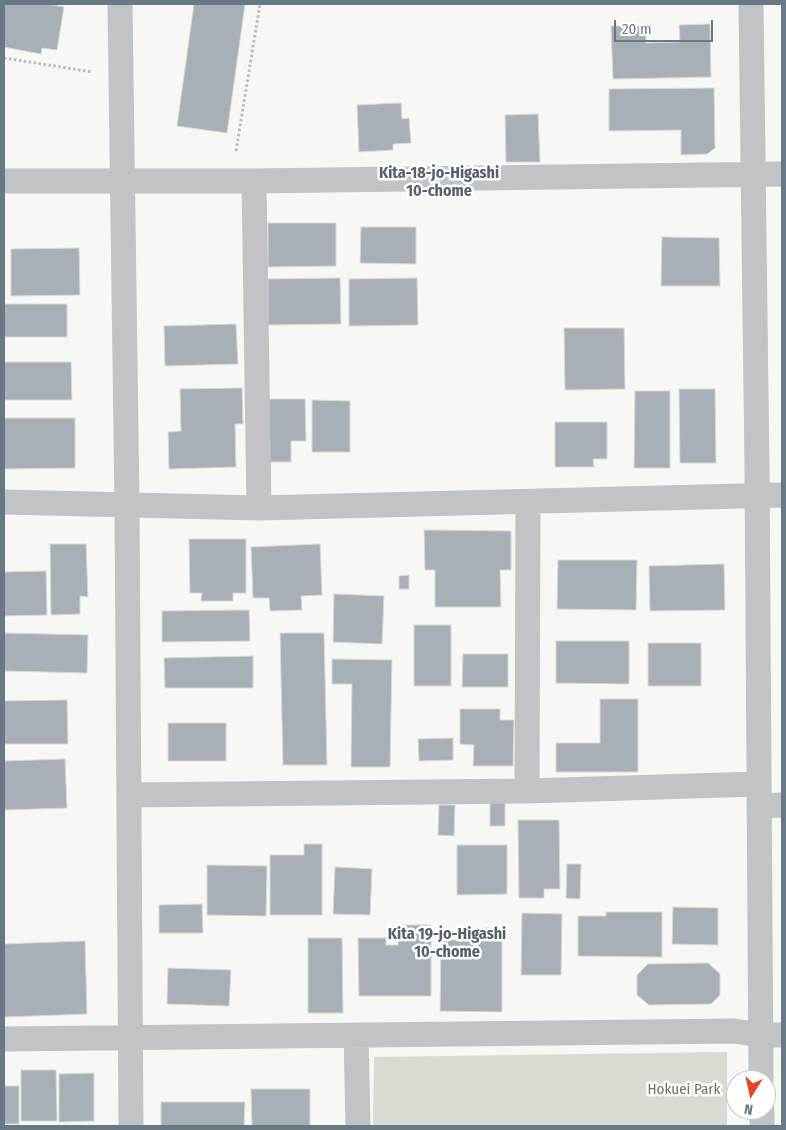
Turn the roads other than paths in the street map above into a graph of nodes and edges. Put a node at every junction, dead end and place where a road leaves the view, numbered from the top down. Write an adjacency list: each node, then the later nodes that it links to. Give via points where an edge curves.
1 (120, 4): 7 (street)
2 (751, 4): 4 (street)
3 (782, 174): 4 (street)
4 (754, 175): 6 (street); 8 (street)
5 (4, 181): 7 (street)
6 (254, 181): 7 (street); 13 (street)
7 (123, 182): 12 (street)
8 (757, 495): 9 (street); 11 (street); 16 (street)
9 (782, 495)
10 (4, 502): 12 (street)
11 (528, 502): 13 (street); 14 (street)
12 (127, 506): 13 (street); 15 (street)
13 (259, 508)
14 (527, 791): 15 (street); 16 (street)
15 (129, 795): 19 (street)
16 (767, 798): 17 (street)
17 (771, 1035): 18 (street, via 734,1031); 21 (street)
18 (356, 1036): 19 (street); 23 (street)
19 (130, 1038): 20 (street); 22 (street)
20 (4, 1039)
21 (763, 1070)
22 (131, 1126)
23 (358, 1126)

